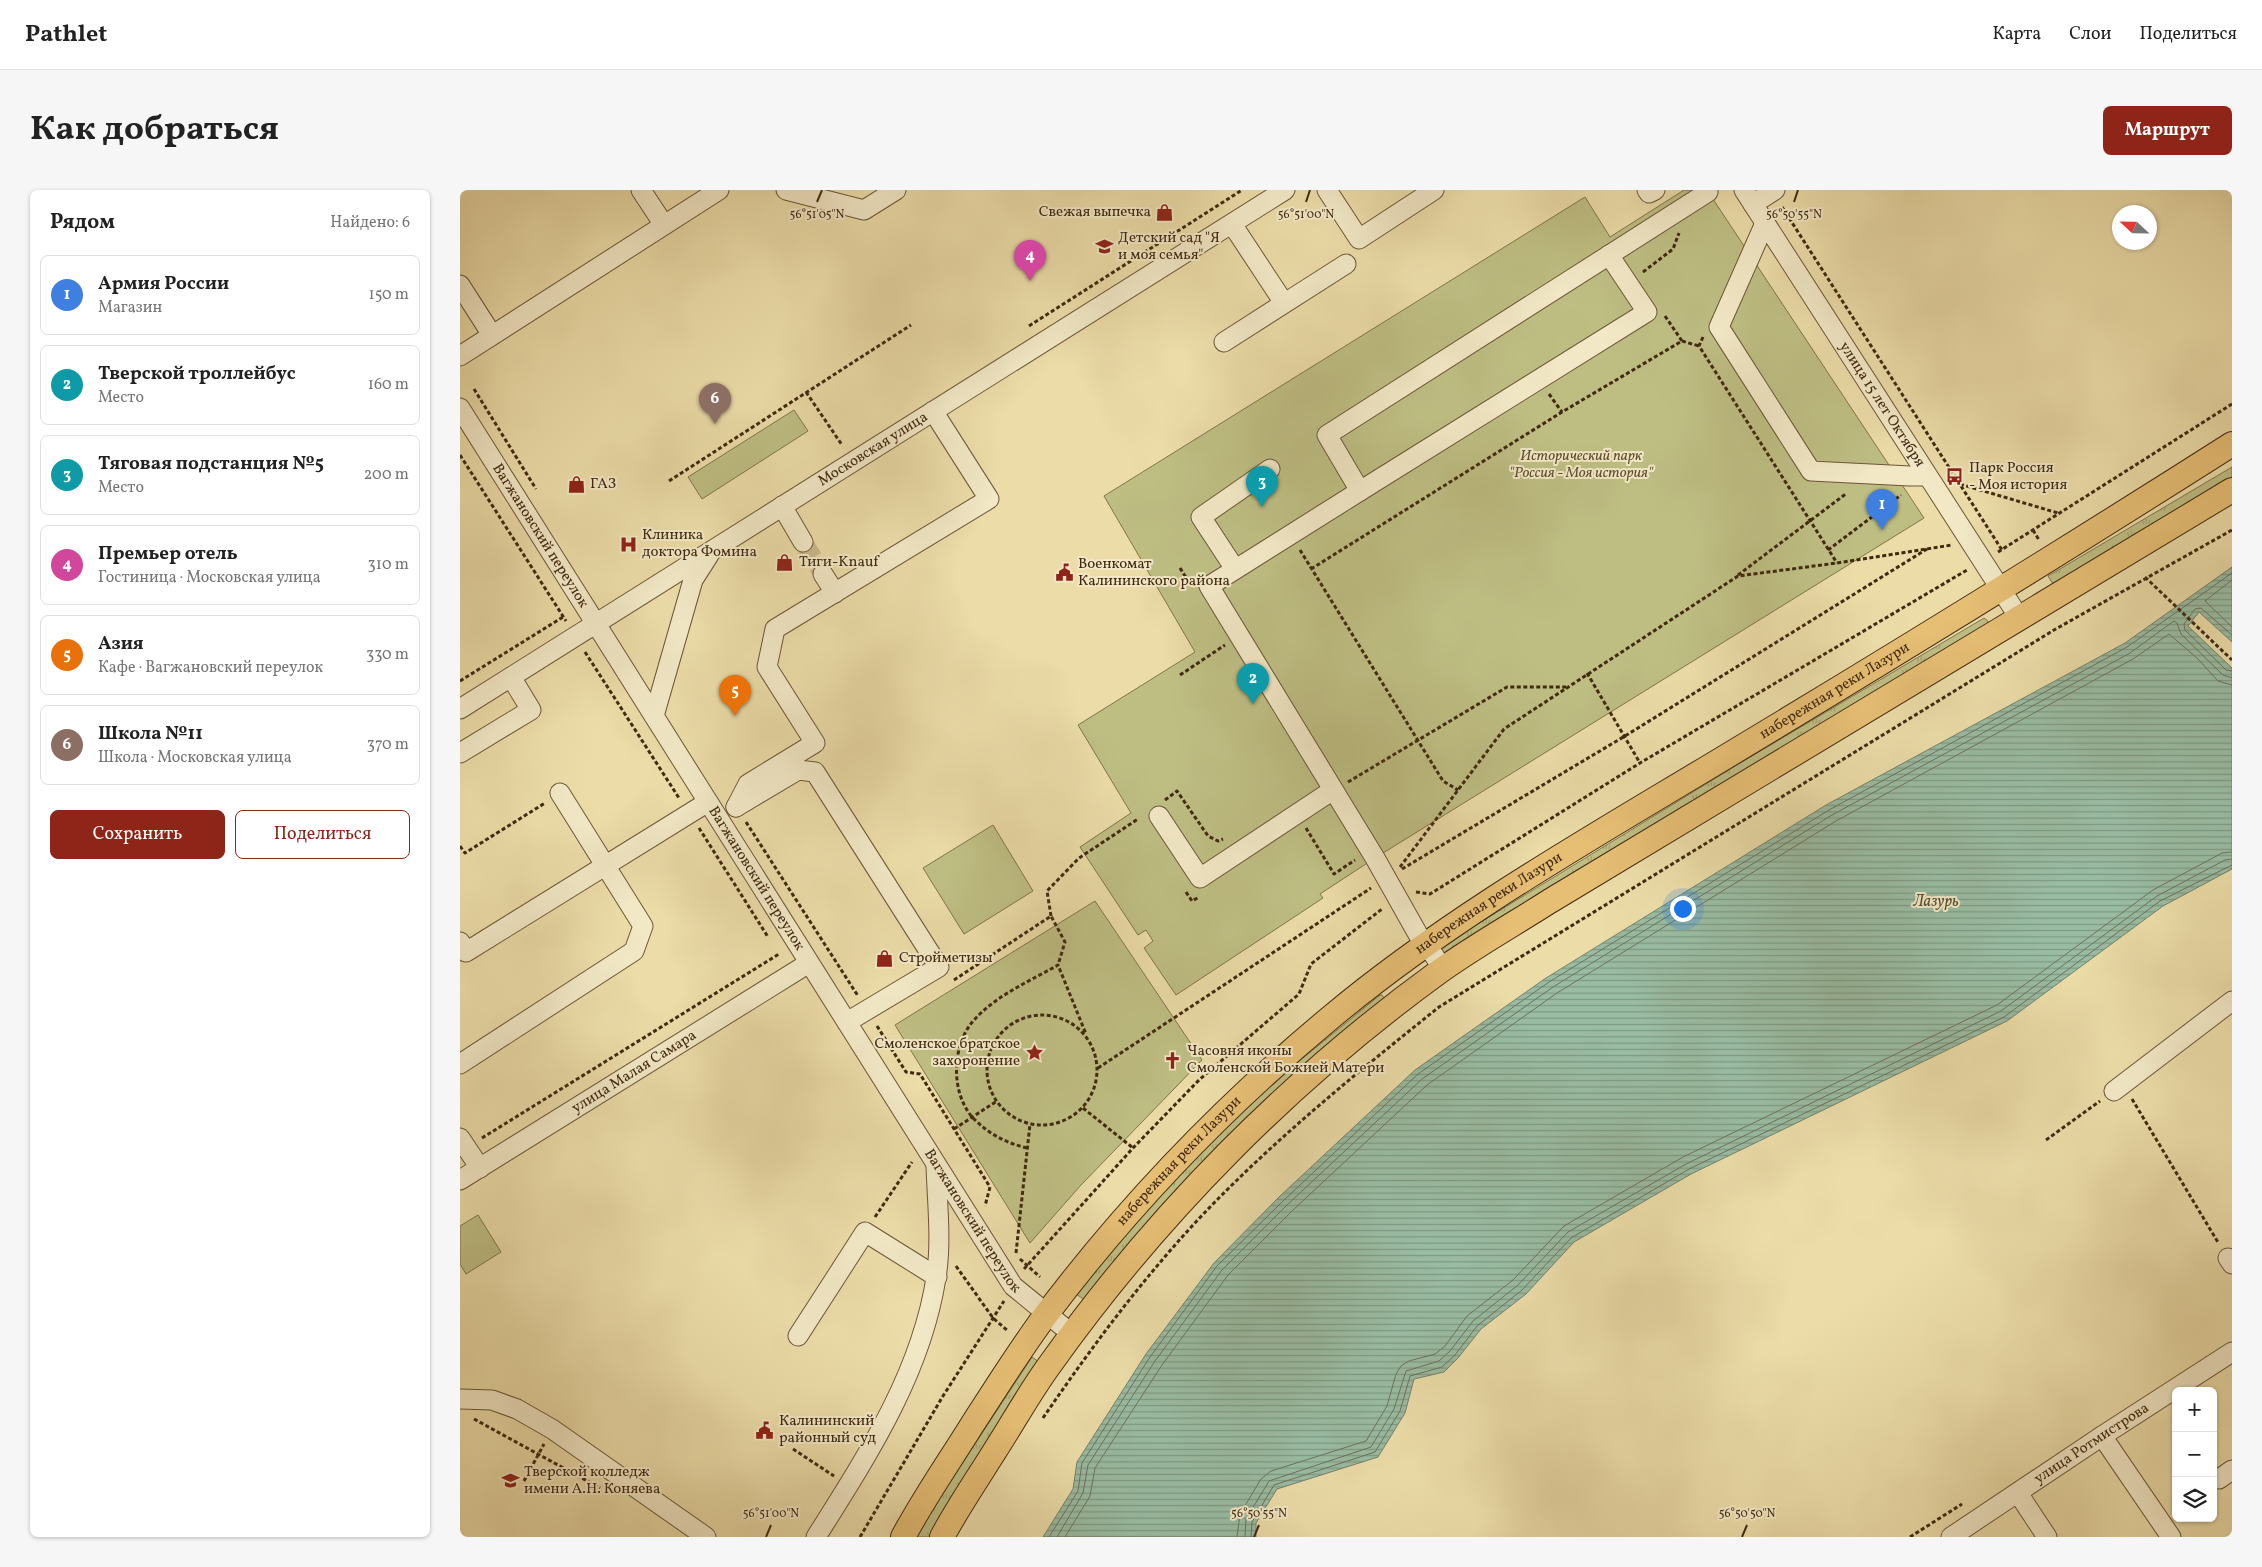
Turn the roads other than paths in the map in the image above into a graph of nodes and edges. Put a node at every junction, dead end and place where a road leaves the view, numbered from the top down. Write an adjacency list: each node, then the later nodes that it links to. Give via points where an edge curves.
1 (641, 190): 15 (street)
2 (719, 190): 15 (street)
3 (786, 190): 4 (street, via 864,210)
4 (896, 190)
5 (1285, 190): 14 (street, Московская улица)
6 (1327, 190): 7 (street, via 1359,239)
7 (1434, 190)
8 (1647, 190): 9 (street, via 1649,193)
9 (1655, 190)
10 (1774, 191): 12 (street)
11 (1708, 192): 16 (street)
12 (1749, 197): 13 (street, улица 15 лет Октября)
13 (1765, 223): 27 (street, улица 15 лет Октября); 27 (street, via 1719,327 1811,471)
14 (1232, 224): 19 (street); 24 (street, Московская улица)
15 (664, 225): 20 (street)
16 (1610, 255): 29 (street, via 1327,435); 29 (street, via 1647,312)
17 (1346, 264): 19 (street)
18 (460, 285): 20 (street)
19 (1284, 303): 21 (street)
20 (492, 335): 22 (street)
21 (1224, 342)
22 (460, 356)
23 (460, 408): 38 (street, Вагжановский переулок)
24 (934, 411): 30 (street, Московская улица); 36 (street, via 989,499)
25 (2232, 444): 35 (main road, набережная реки Лазури)
26 (1270, 469): 33 (street, via 1201,517)
27 (1927, 476): 35 (street, улица 15 лет Октября)
28 (2232, 490): 37 (main road, набережная реки Лазури)
29 (1360, 491): 33 (street)
30 (782, 506): 31 (street); 32 (street, Московская улица)
31 (803, 542)
32 (712, 550): 38 (street, Московская улица); 41 (street, via 693,580)
33 (1235, 569): 43 (street, via 1208,586)
34 (823, 574): 36 (street)
35 (2001, 590): 37 (street, улица 15 лет Октября); 51 (main road, набережная реки Лазури, via 1610,827)
36 (835, 593): 46 (street, via 776,629 767,668 815,743 748,784)
37 (2020, 619): 53 (main road, набережная реки Лазури)
38 (596, 624): 39 (street, Московская улица); 41 (street, Вагжановский переулок)
39 (511, 677): 40 (street, Московская улица); 42 (street, via 531,710)
40 (460, 709)
41 (654, 716): 45 (street, Вагжановский переулок)
42 (460, 753)
43 (1333, 790): 47 (street, via 1200,878); 51 (street)
44 (560, 793): 49 (street)
45 (708, 802): 48 (street, Вагжановский переулок); 49 (street)
46 (736, 807): 48 (street); 55 (street, via 798,770 815,772 939,967)
47 (1155, 810)
48 (719, 820): 52 (street, Вагжановский переулок)
49 (605, 866): 50 (street, via 466,952); 56 (street, via 643,926 634,952)
50 (460, 942)
51 (1424, 945): 53 (street, via 1427,944); 63 (main road, набережная реки Лазури, via 1330,1018 1220,1117 1132,1211)
52 (809, 963): 55 (street, Вагжановский переулок); 60 (street, улица Малая Самара)
53 (1443, 969): 64 (main road, набережная реки Лазури, via 1337,1052 1244,1138 1168,1217)
54 (2232, 1001): 57 (street)
55 (847, 1022): 59 (street, Вагжановский переулок)
56 (460, 1064)
57 (2119, 1087)
58 (463, 1143): 60 (street)
59 (936, 1163): 62 (street); 63 (street, Вагжановский переулок, via 1013,1286)
60 (480, 1168): 61 (street, улица Малая Самара)
61 (460, 1180)
62 (937, 1277): 65 (street, via 865,1232); 71 (street, via 925,1328 908,1377 885,1423)
63 (1047, 1314): 64 (street, Вагжановский переулок); 72 (main road, набережная реки Лазури, via 1024,1344)
64 (1072, 1334): 73 (main road, набережная реки Лазури)
65 (798, 1336)
66 (2232, 1352): 68 (street, улица Ротмистрова)
67 (460, 1399): 70 (street, via 492,1400 517,1408)
68 (2102, 1436): 69 (street, улица Ротмистрова); 76 (street)
69 (2018, 1493): 74 (street, улица Ротмистрова); 75 (street)
70 (706, 1537)
71 (816, 1537)
72 (903, 1537)
73 (942, 1537)
74 (1952, 1537)
75 (2047, 1537)
76 (2171, 1537)

